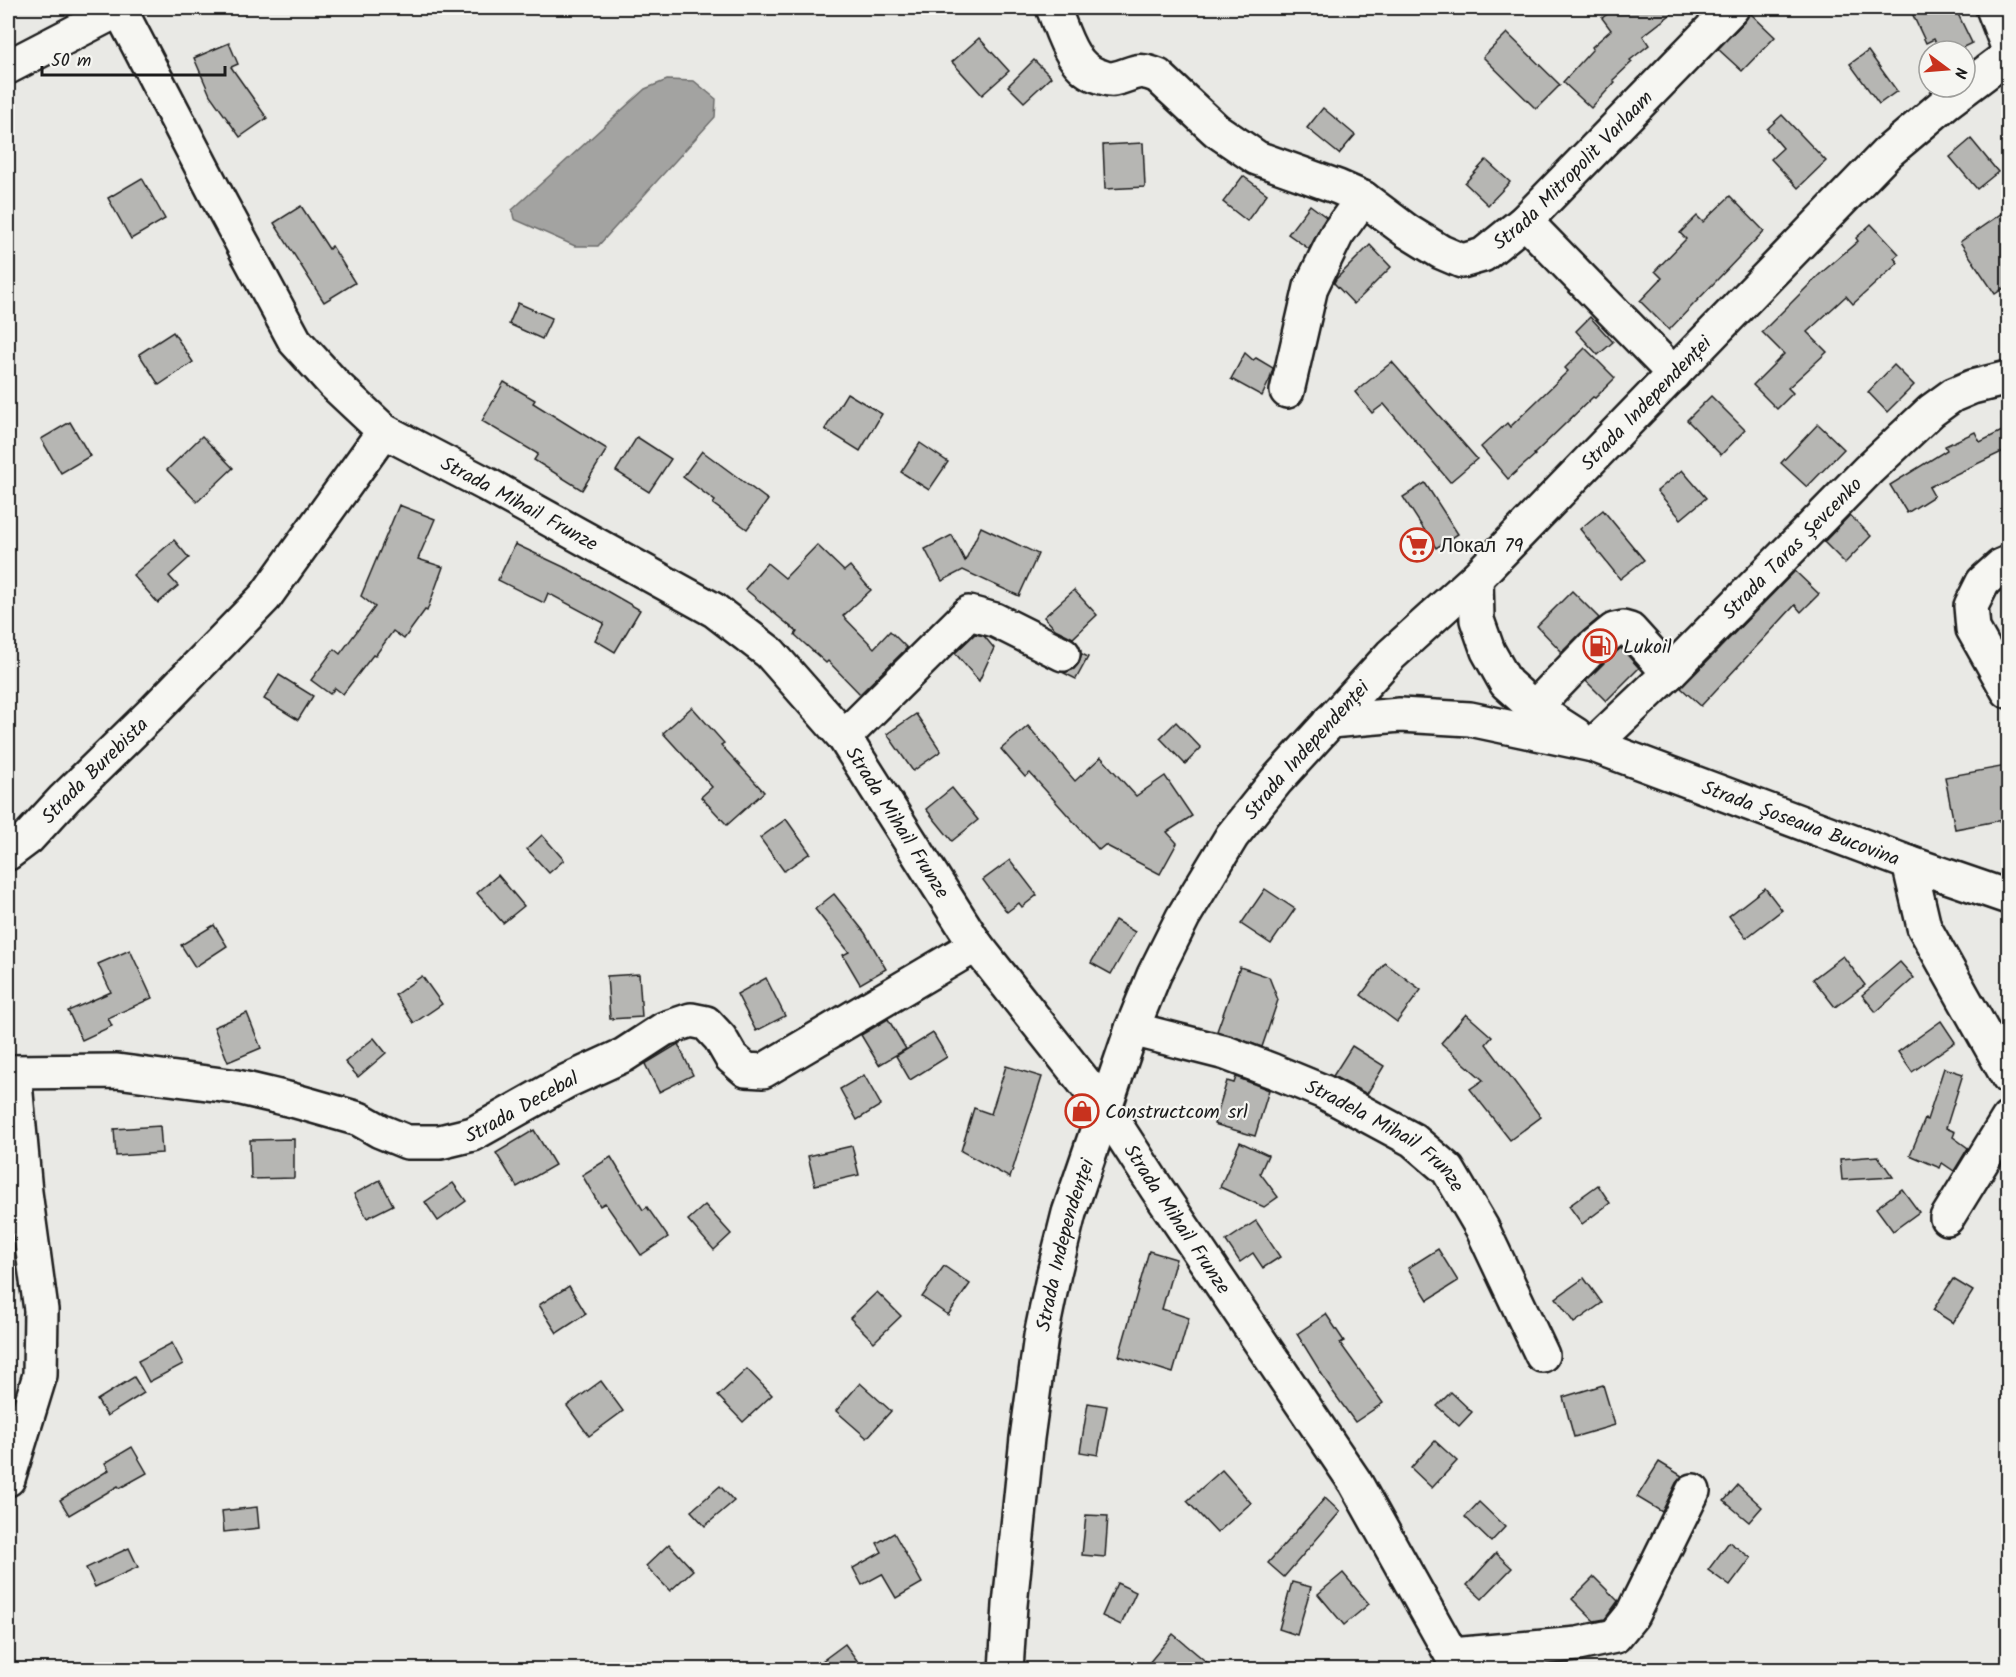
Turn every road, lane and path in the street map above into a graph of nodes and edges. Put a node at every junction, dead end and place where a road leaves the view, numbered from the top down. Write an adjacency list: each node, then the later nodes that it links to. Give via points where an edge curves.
1 (119, 8): 7 (street); 13 (street, Strada Mihail Frunze, via 295,340)
2 (1053, 8): 8 (street, Strada Mitropolit Varlaam, via 1075,59 1091,74 1110,80 1132,71 1158,76 1216,130 1257,158)
3 (1731, 8): 9 (street, Strada Mitropolit Varlaam)
4 (1993, 8): 5 (street)
5 (2008, 47)
6 (2008, 56): 10 (street, Strada Independenței, via 1888,152)
7 (8, 67)
8 (1363, 198): 9 (street, Strada Mitropolit Varlaam, via 1407,231 1462,261 1483,255); 12 (street, via 1337,234 1311,286)
9 (1525, 221): 10 (street)
10 (1674, 374): 15 (street, Strada Independenței)
11 (2008, 378): 17 (street, Strada Taras Șevcenko, via 1953,395 1931,411)
12 (1287, 391)
13 (384, 431): 21 (street, Strada Mihail Frunze, via 714,610 770,653); 23 (street, Strada Burebista, via 265,597 28,838)
14 (2008, 563): 18 (street, via 1983,582 1971,606 1973,629)
15 (1476, 578): 19 (street, Strada Șoseaua Bucovina, via 1477,620 1488,651 1506,683); 20 (street, Strada Independenței, via 1391,655)
16 (1063, 654): 21 (street, Strada Mihail Frunze, via 995,620 969,613)
17 (1669, 672): 19 (street, via 1630,630 1614,630); 22 (street, Strada Taras Șevcenko)
18 (2008, 691)
19 (1534, 708): 22 (street, Strada Șoseaua Bucovina)
20 (1330, 721): 22 (street, Strada Șoseaua Bucovina, via 1400,715 1470,719); 27 (street, Strada Independenței, via 1232,836 1183,917)
21 (844, 737): 26 (street, Strada Mihail Frunze)
22 (1593, 745): 24 (street, Strada Șoseaua Bucovina)
23 (8, 853)
24 (1909, 863): 25 (street, Strada Șoseaua Bucovina); 29 (street, via 1924,927)
25 (2008, 897)
26 (976, 945): 28 (street, Strada Decebal, via 763,1071 746,1070 706,1023 691,1020 664,1029 624,1055 567,1081 473,1134 440,1142 407,1142 359,1119 237,1087 117,1071); 30 (street, Strada Mihail Frunze)
27 (1132, 1029): 30 (street, Strada Independenței); 33 (street, Stradela Mihail Frunze, via 1226,1053 1273,1071 1324,1092 1413,1140 1448,1170 1482,1228)
28 (11, 1072): 34 (street, via 41,1332 40,1374)
29 (2008, 1077)
30 (1104, 1107): 36 (street, Strada Mihail Frunze, via 1355,1482); 37 (street, Strada Independenței, via 1069,1213 1041,1336 1027,1438)
31 (2008, 1119): 32 (street)
32 (1947, 1218)
33 (1542, 1355)
34 (8, 1479)
35 (1693, 1491): 36 (street, Strada Mihail Frunze, via 1632,1616 1615,1636)
36 (1456, 1662)
37 (1006, 1670)

